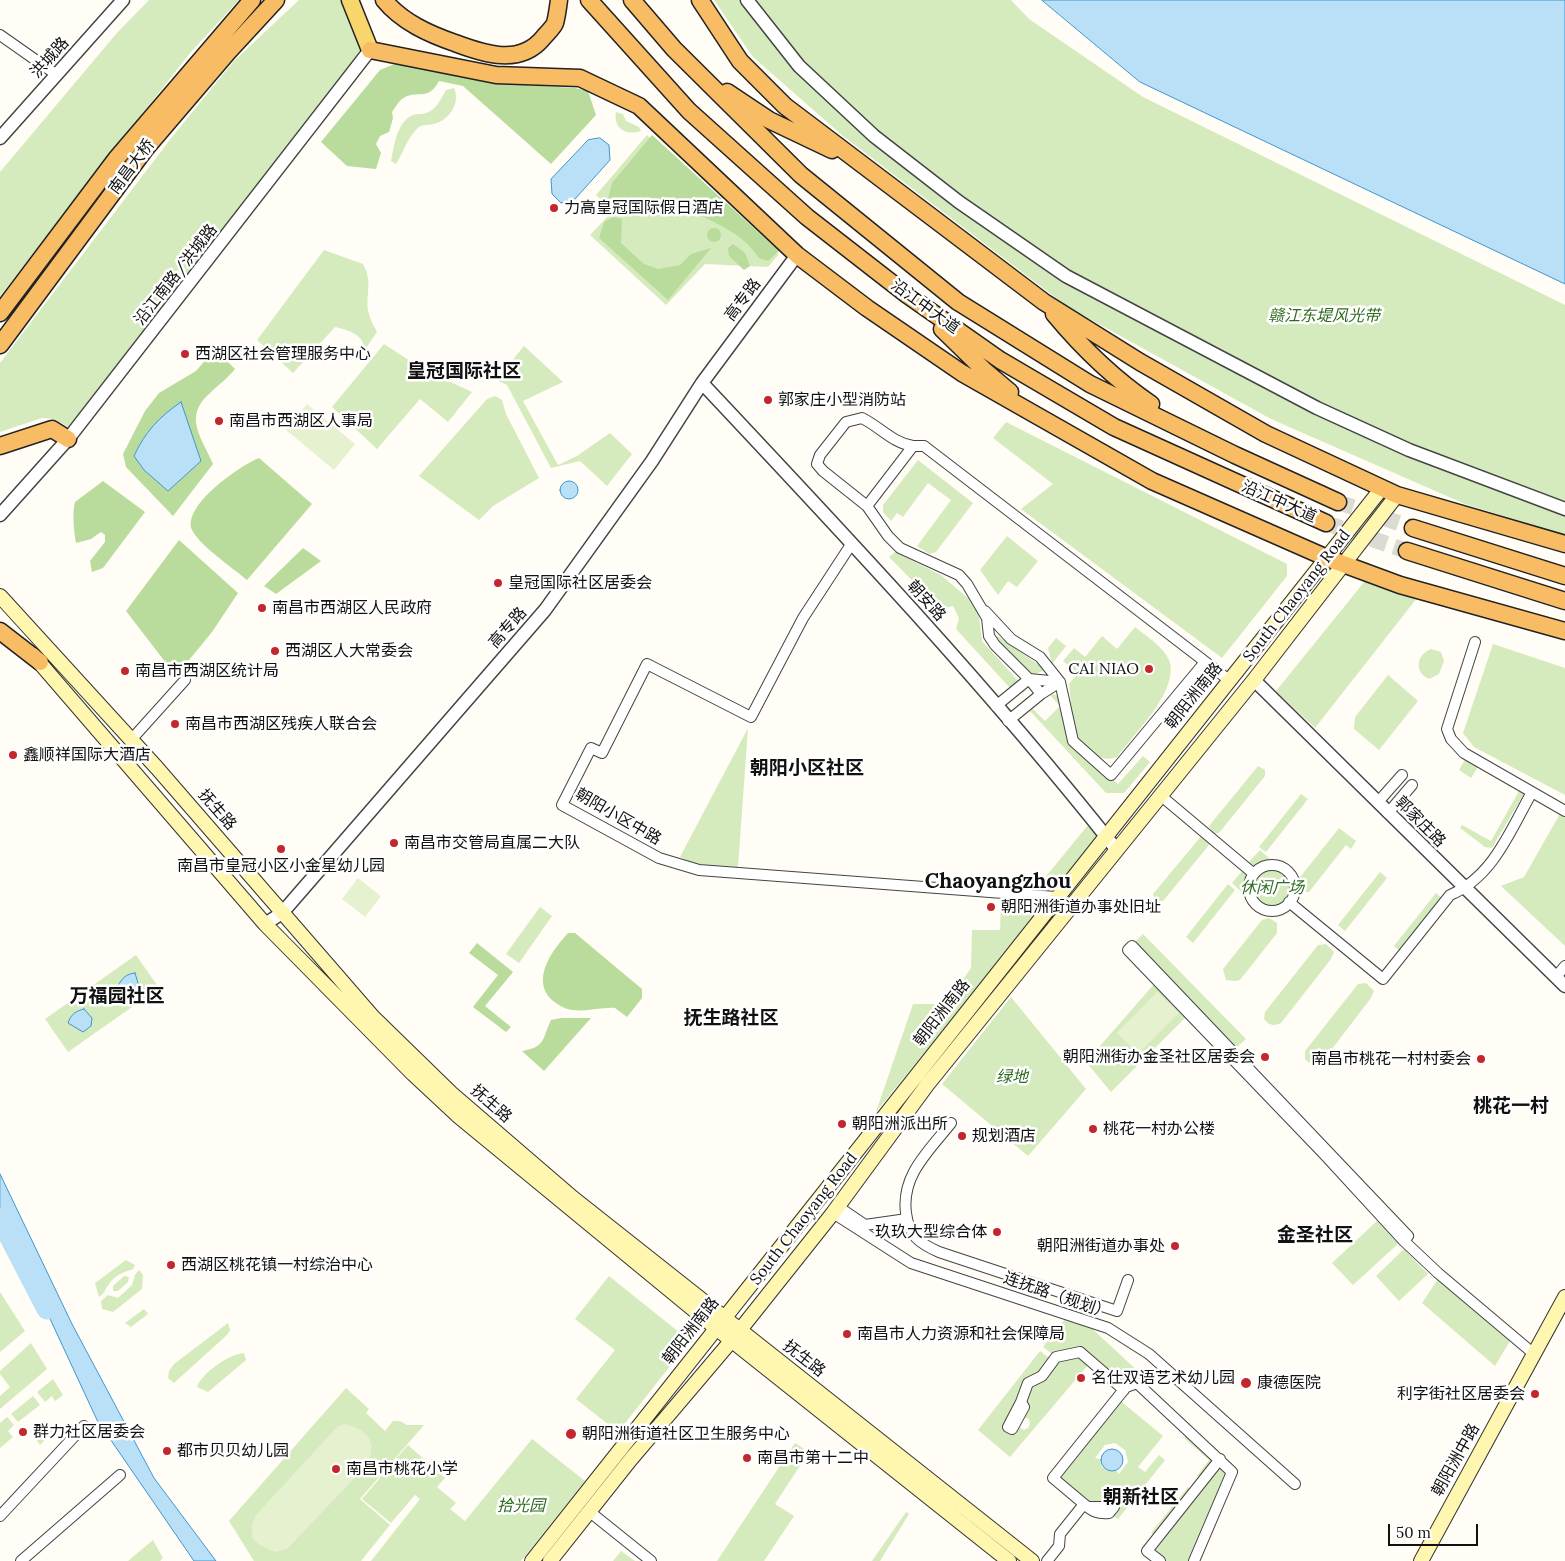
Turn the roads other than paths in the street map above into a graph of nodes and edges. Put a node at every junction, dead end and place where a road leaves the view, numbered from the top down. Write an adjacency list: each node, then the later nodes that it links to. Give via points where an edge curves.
1 (124, 0): 14 (street, 洪城路)
2 (252, 0): 20 (highway, 南昌大桥, via 116,158)
3 (276, 0): 21 (highway, 南昌大桥, via 146,148)
4 (350, 0): 13 (main road)
5 (384, 0): 6 (highway, via 395,13 432,35 488,54 507,56 523,53 538,45 554,24)
6 (559, 0)
7 (589, 0): 18 (highway, 沿江中大道, via 689,111 807,217)
8 (632, 0): 12 (highway, 沿江中大道)
9 (700, 0): 16 (highway, via 740,61 785,106)
10 (747, 0): 32 (street, via 799,66 874,136 959,202 1066,276 1317,408 1409,450)
11 (0, 35): 14 (street)
12 (674, 49): 16 (highway, via 732,96 769,120); 24 (highway, 沿江中大道, via 801,175 958,302 1090,384)
13 (370, 50): 17 (highway, via 496,75 580,78 639,106); 25 (street, 沿江南路/洪城路)
14 (57, 75): 15 (street, 洪城路)
15 (0, 138)
16 (868, 167): 19 (highway)
17 (797, 255): 22 (street, 高专路); 23 (highway, via 962,373)
18 (906, 294): 23 (highway, via 985,371); 34 (highway, 沿江中大道, via 1000,360 1114,427)
19 (1044, 302): 24 (highway, via 1082,348 1124,385); 28 (highway, via 1140,362 1266,434)
20 (0, 314)
21 (0, 345)
22 (702, 383): 36 (street, 朝安路); 75 (street, 高专路, via 652,462 545,610)
23 (1045, 420): 39 (highway, via 1152,481)
24 (1198, 437): 30 (highway, 沿江中大道)
25 (68, 439): 26 (highway, via 52,429); 33 (street, 沿江南路/洪城路)
26 (0, 446)
27 (913, 446): 31 (street); 31 (street, via 903,445 862,418 846,422 817,464); 52 (street, via 924,446)
28 (1382, 488): 29 (highway); 39 (main road, 朝阳洲南路)
29 (1397, 495): 37 (highway); 40 (main road, South Chaoyang Road)
30 (1338, 502)
31 (867, 506): 43 (street, via 900,548 958,575)
32 (1565, 509)
33 (0, 515)
34 (1326, 523)
35 (1413, 528): 41 (highway)
36 (852, 543): 59 (street, 朝安路); 73 (street, 朝阳小区中路, via 803,618 751,717 647,664 602,753 591,748 562,805 659,858 699,870)
37 (1565, 544)
38 (1407, 550): 44 (highway)
39 (1327, 558): 40 (highway); 55 (main road, 朝阳洲南路)
40 (1344, 565): 46 (highway, via 1400,585); 56 (main road, South Chaoyang Road)
41 (1565, 576)
42 (0, 596): 61 (main road, 抚生路)
43 (977, 601): 53 (street, via 987,618 989,636); 57 (street, via 1011,639 1040,657)
44 (1565, 601)
45 (0, 620): 51 (main road, 抚生路)
46 (1528, 622): 48 (highway); 49 (main road)
47 (0, 630): 51 (highway)
48 (1565, 631)
49 (1565, 636)
50 (1475, 642): 64 (street, via 1447,729 1451,739 1464,753)
51 (40, 662): 76 (main road, 抚生路)
52 (1205, 662): 55 (street); 57 (street, via 1111,775 1073,741 1065,693)
53 (1029, 679): 57 (street); 58 (street); 59 (street)
54 (185, 680): 61 (street)
55 (1229, 680): 69 (main road, 朝阳洲南路)
56 (1254, 680): 65 (main road, South Chaoyang Road); 66 (street, 郭家庄路)
57 (1060, 682): 58 (street)
58 (1041, 694): 60 (street)
59 (996, 706): 60 (street, 朝安路)
60 (1008, 720): 69 (street, 朝安路)
61 (131, 740): 75 (main road, 抚生路)
62 (1402, 775): 66 (street)
63 (1412, 785): 68 (street)
64 (1532, 792): 67 (street); 72 (street, via 1490,865)
65 (1160, 795): 70 (main road, South Chaoyang Road); 71 (street)
66 (1378, 802): 68 (street, 郭家庄路)
67 (1565, 811)
68 (1388, 812): 72 (street, 郭家庄路)
69 (1106, 836): 70 (street, 朝安路); 73 (main road, 朝阳洲南路)
70 (1116, 849): 80 (main road, South Chaoyang Road, via 927,1085)
71 (1254, 874): 74 (street, via 1266,866 1281,867 1287,871 1294,884); 74 (street, via 1250,881 1250,896 1260,907 1274,911)
72 (1465, 889): 74 (street, via 1450,895 1383,979); 78 (street, 郭家庄路)
73 (1056, 897): 85 (main road, 朝阳洲南路)
74 (1290, 902)
75 (282, 913): 76 (street, 高专路); 85 (main road, 抚生路, via 373,1017 451,1093)
76 (265, 924): 85 (main road, 抚生路, via 458,1116)
77 (1565, 966): 78 (street)
78 (1560, 981)
79 (951, 1123): 81 (street, via 916,1168 906,1188)
80 (835, 1210): 81 (street, via 865,1225); 86 (main road, South Chaoyang Road); 93 (street, 连抚路（规划）, via 911,1263 1108,1328 1149,1354)
81 (907, 1219): 83 (street, via 920,1244 1116,1311)
82 (1404, 1241): 82 (street, via 1408,1236 1132,946 1128,950); 87 (street, via 1438,1274)
83 (1128, 1280)
84 (1565, 1297): 87 (main road, 朝阳洲中路)
85 (720, 1323): 86 (main road, 抚生路); 97 (main road, 朝阳洲南路)
86 (736, 1336): 94 (main road, South Chaoyang Road); 100 (main road, 抚生路); 101 (main road, 抚生路)
87 (1534, 1354): 105 (main road, 朝阳洲中路)
88 (1124, 1390): 89 (street, via 1080,1352 1056,1357 1042,1376 1028,1383); 91 (street, via 1137,1383); 102 (street, via 1053,1478 1086,1506 1060,1534 1059,1546)
89 (1021, 1402)
90 (84, 1426): 95 (street)
91 (1220, 1460): 103 (street, via 1147,1551); 104 (street, via 1232,1472)
92 (120, 1475): 96 (street)
93 (1295, 1484)
94 (590, 1512): 98 (main road, South Chaoyang Road); 99 (street)
95 (0, 1516)
96 (21, 1561)
97 (532, 1561)
98 (550, 1561)
99 (651, 1561)
100 (1009, 1561)
101 (1032, 1561)
102 (1047, 1561)
103 (1160, 1561)
104 (1194, 1561)
105 (1421, 1561)

